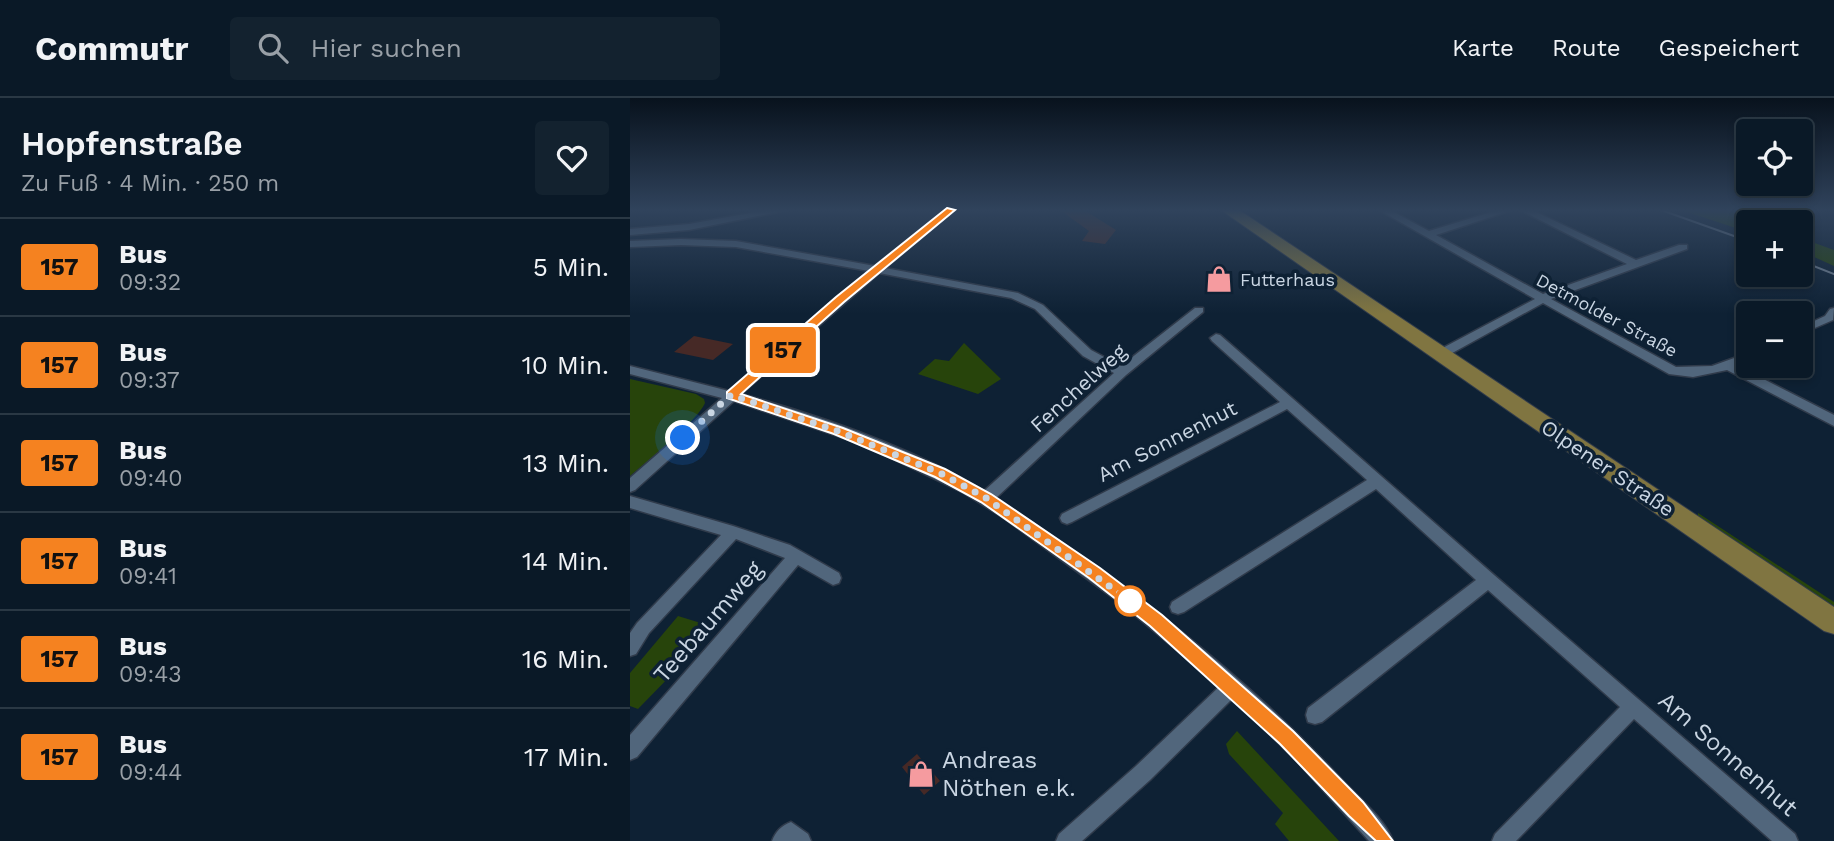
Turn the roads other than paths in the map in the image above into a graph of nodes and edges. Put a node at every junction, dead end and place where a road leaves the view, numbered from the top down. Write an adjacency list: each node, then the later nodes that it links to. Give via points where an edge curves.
1 (740, 245): 9 (street)
2 (908, 245): 9 (street)
3 (1265, 245): 10 (main road, Olpener Straße)
4 (1274, 245): 10 (main road, Olpener Straße)
5 (1444, 245): 11 (street, Detmolder Straße)
6 (1596, 245): 8 (street)
7 (1683, 247): 8 (street)
8 (1636, 264): 11 (street)
9 (877, 270): 20 (street, via 1031,302 1087,353); 21 (street)
10 (1317, 277): 16 (main road, Olpener Straße)
11 (1543, 301): 16 (street); 18 (street, Detmolder Straße, via 1673,371 1690,374)
12 (1199, 310): 20 (street, Fenchelweg)
13 (1834, 312): 14 (street)
14 (1813, 325)
15 (1216, 338): 22 (street, Am Sonnenhut)
16 (1441, 354): 34 (main road, Olpener Straße)
17 (1736, 363): 18 (street, Detmolder Straße)
18 (1729, 366): 23 (street)
19 (630, 370): 21 (street)
20 (1122, 372): 26 (street, Fenchelweg)
21 (731, 395): 25 (street); 26 (street, via 838,431 940,473)
22 (1288, 403): 24 (street, Am Sonnenhut); 28 (street, Am Sonnenhut)
23 (1834, 421)
24 (1377, 481): 32 (street, Am Sonnenhut); 33 (street)
25 (630, 486)
26 (986, 498): 36 (street, via 1094,573)
27 (630, 502): 29 (street, Teebaumweg)
28 (1067, 518)
29 (733, 532): 30 (street, Teebaumweg); 35 (street, Teebaumweg, via 643,628)
30 (795, 557): 31 (street, Teebaumweg); 39 (street, Teebaumweg)
31 (833, 578)
32 (1488, 580): 37 (street, Am Sonnenhut); 38 (street)
33 (1178, 607)
34 (1834, 622)
35 (630, 648)
36 (1232, 687): 42 (street); 43 (street)
37 (1634, 706): 44 (street, Am Sonnenhut); 45 (street, Am Sonnenhut)
38 (1315, 715)
39 (630, 750)
40 (782, 841): 41 (street, via 791,832)
41 (801, 841)
42 (1066, 841)
43 (1383, 841)
44 (1502, 841)
45 (1788, 841)

